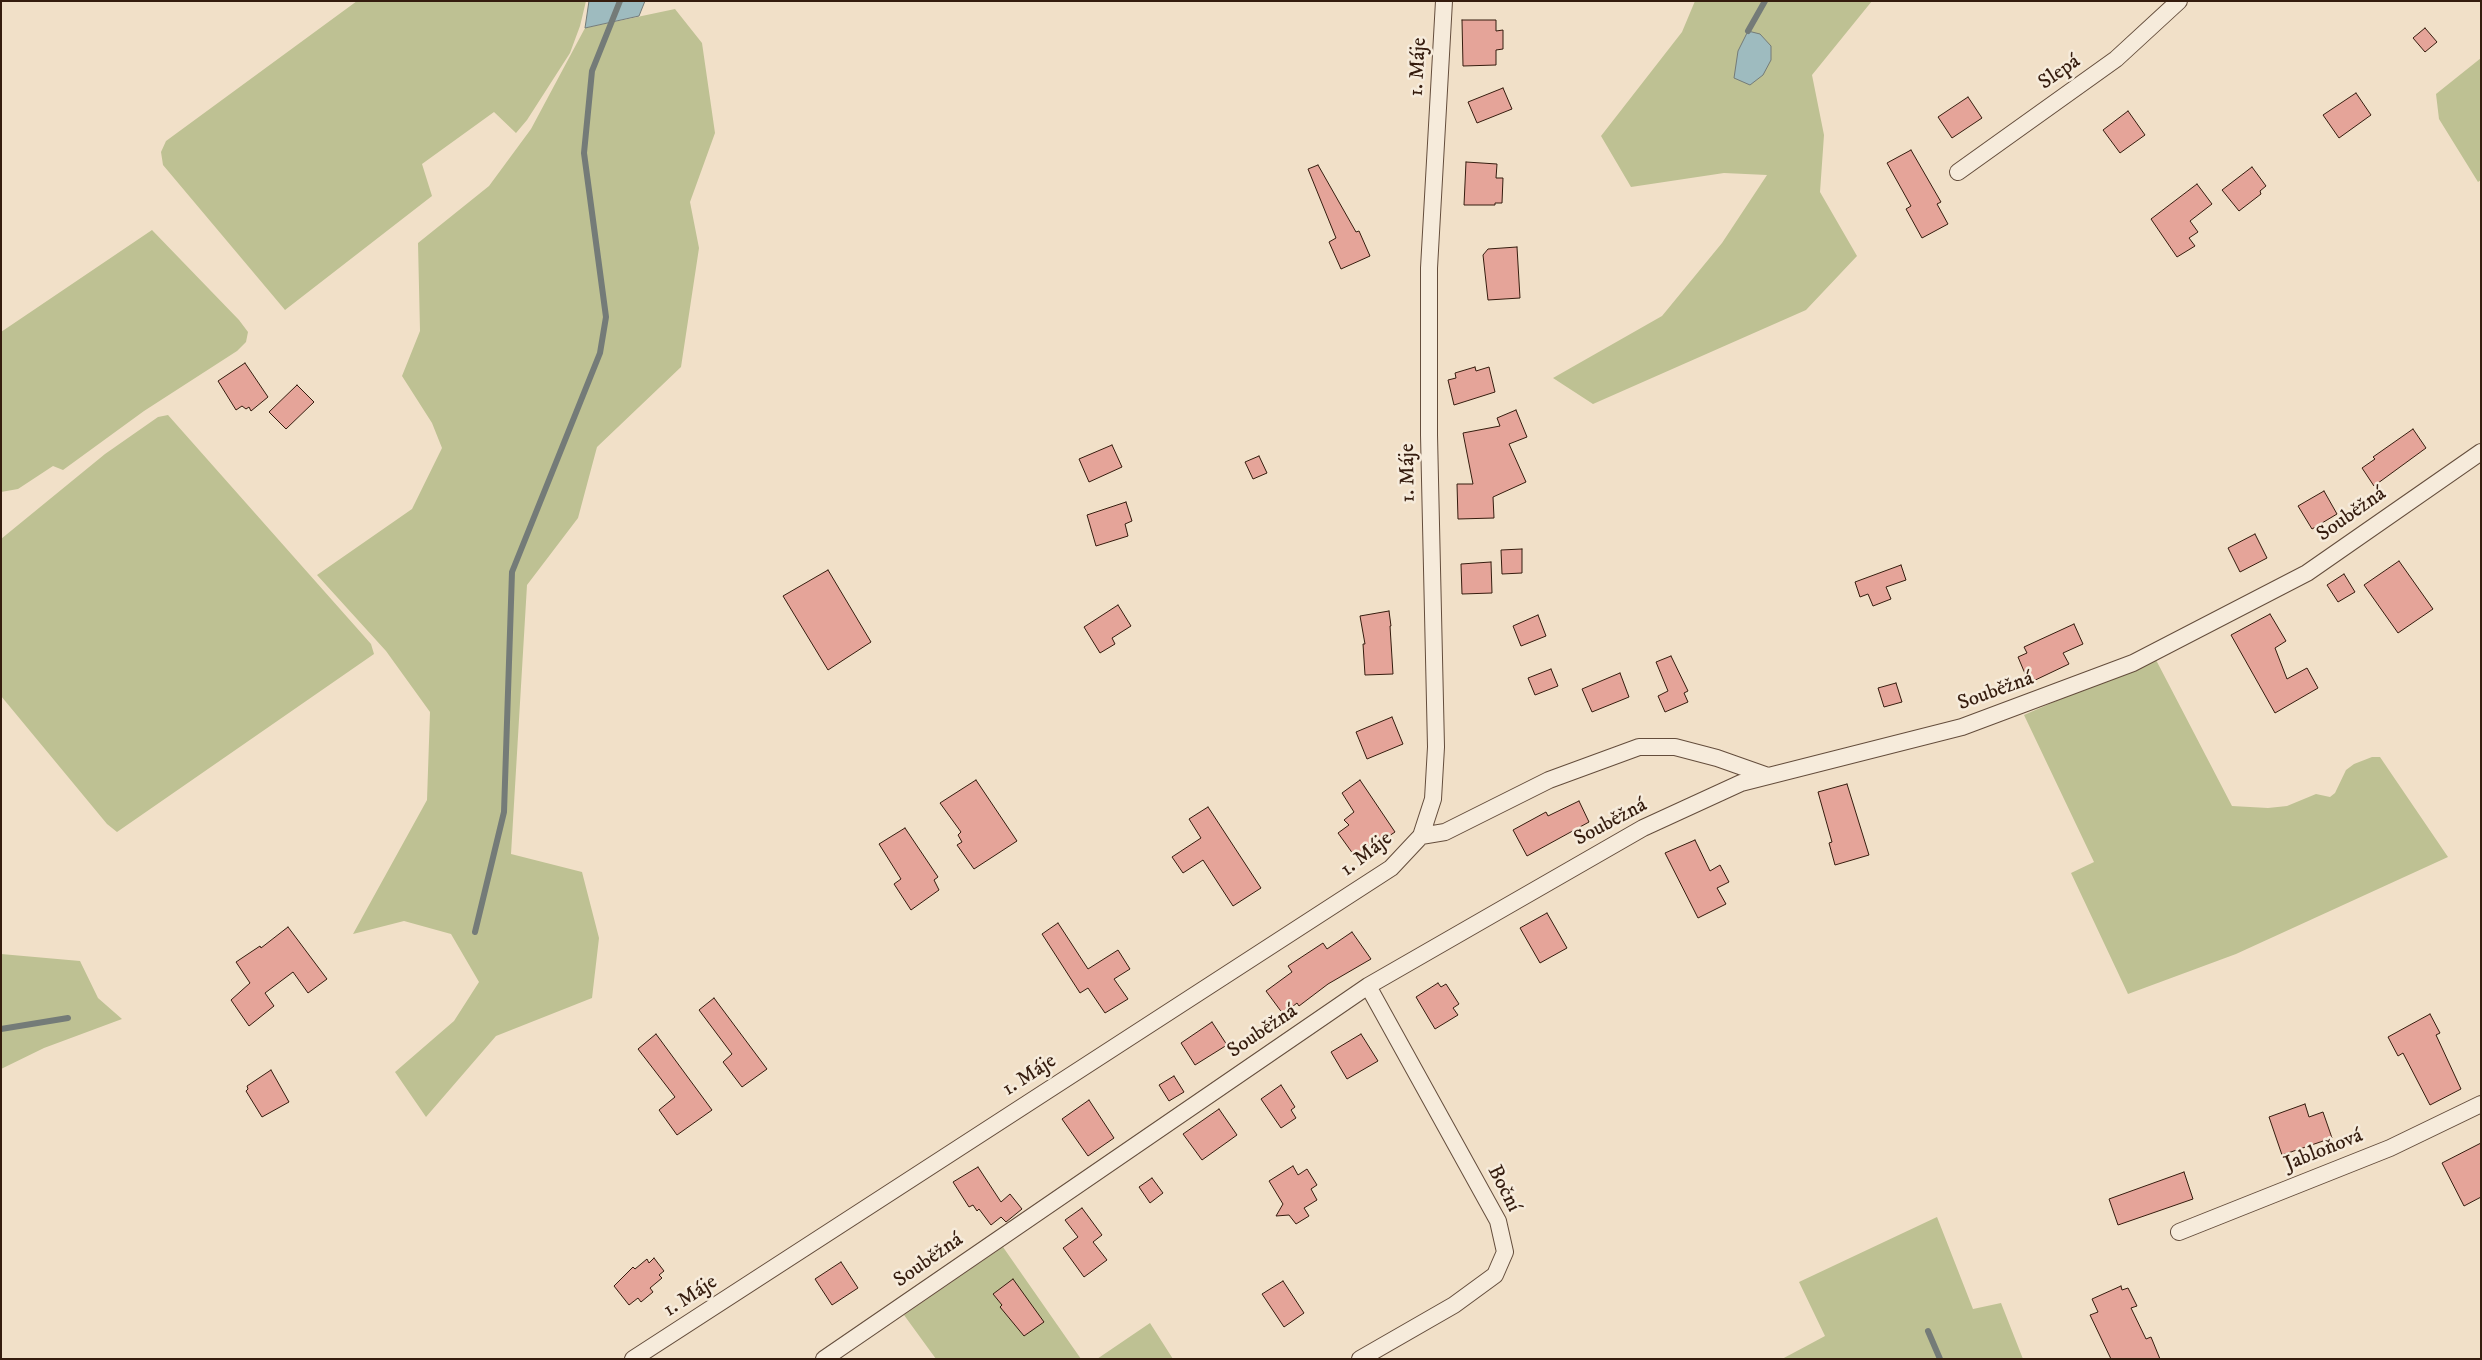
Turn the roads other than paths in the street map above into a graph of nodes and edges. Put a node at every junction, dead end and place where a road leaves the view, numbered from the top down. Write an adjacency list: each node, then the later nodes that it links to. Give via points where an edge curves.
1 (1444, 1): 6 (street, 1. Máje, via 1429,268 1436,747 1433,799)
2 (2180, 1): 3 (street, Slepá, via 2116,60)
3 (1958, 172)
4 (2481, 452): 5 (street, Souběžná, via 2307,573 2133,663 1962,727)
5 (1768, 776): 6 (street, via 1675,746 1639,747 1549,780 1445,832); 7 (street, Souběžná, via 1741,783 1643,828)
6 (1421, 836): 10 (street, 1. Máje, via 1391,868)
7 (1368, 986): 11 (street, Souběžná); 12 (street, Boční, via 1498,1221 1505,1252 1495,1275 1454,1304)
8 (2481, 1104): 9 (street, Jabloňová, via 2390,1148)
9 (2179, 1232)
10 (634, 1359)
11 (824, 1359)
12 (1360, 1359)

